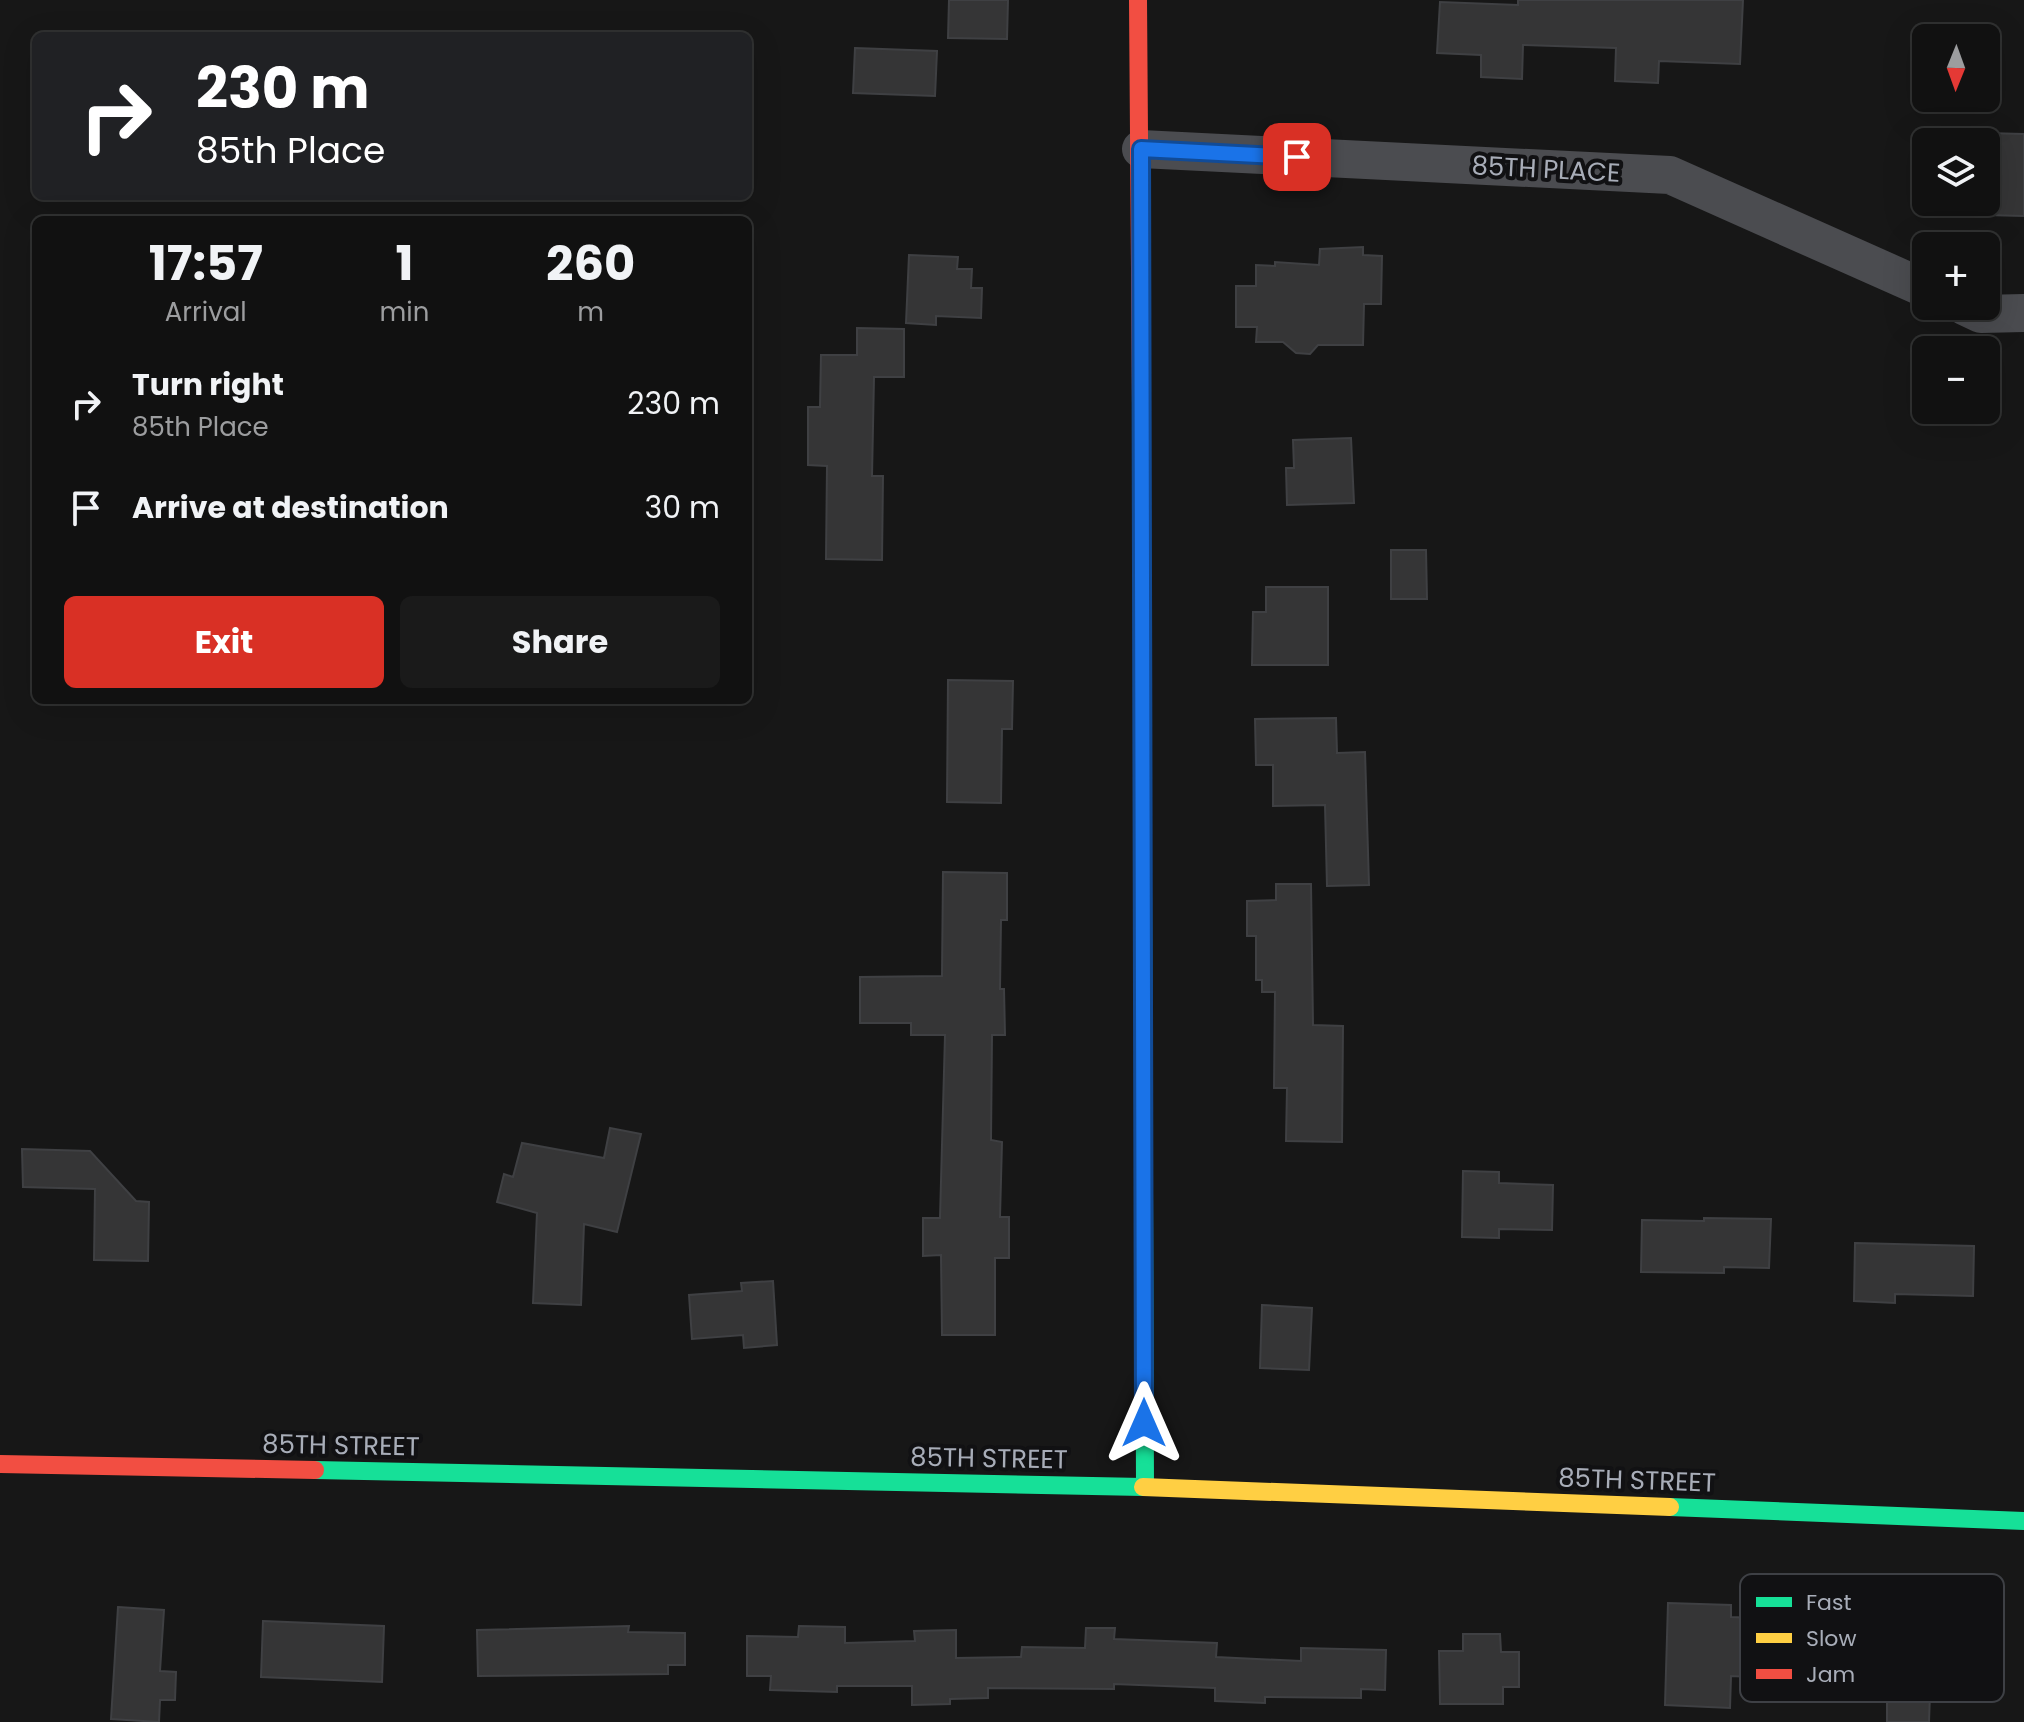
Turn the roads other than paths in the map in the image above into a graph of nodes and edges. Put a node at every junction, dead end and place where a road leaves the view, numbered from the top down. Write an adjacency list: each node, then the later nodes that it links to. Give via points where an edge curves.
1 (1138, 0): 2 (street)
2 (1141, 149): 3 (street, 85TH PLACE, via 1670,175); 7 (street)
3 (1912, 283)
4 (2024, 313): 5 (street)
5 (2000, 314)
6 (0, 1464): 7 (street, 85TH STREET)
7 (1145, 1487): 8 (street, 85TH STREET)
8 (2024, 1521)

